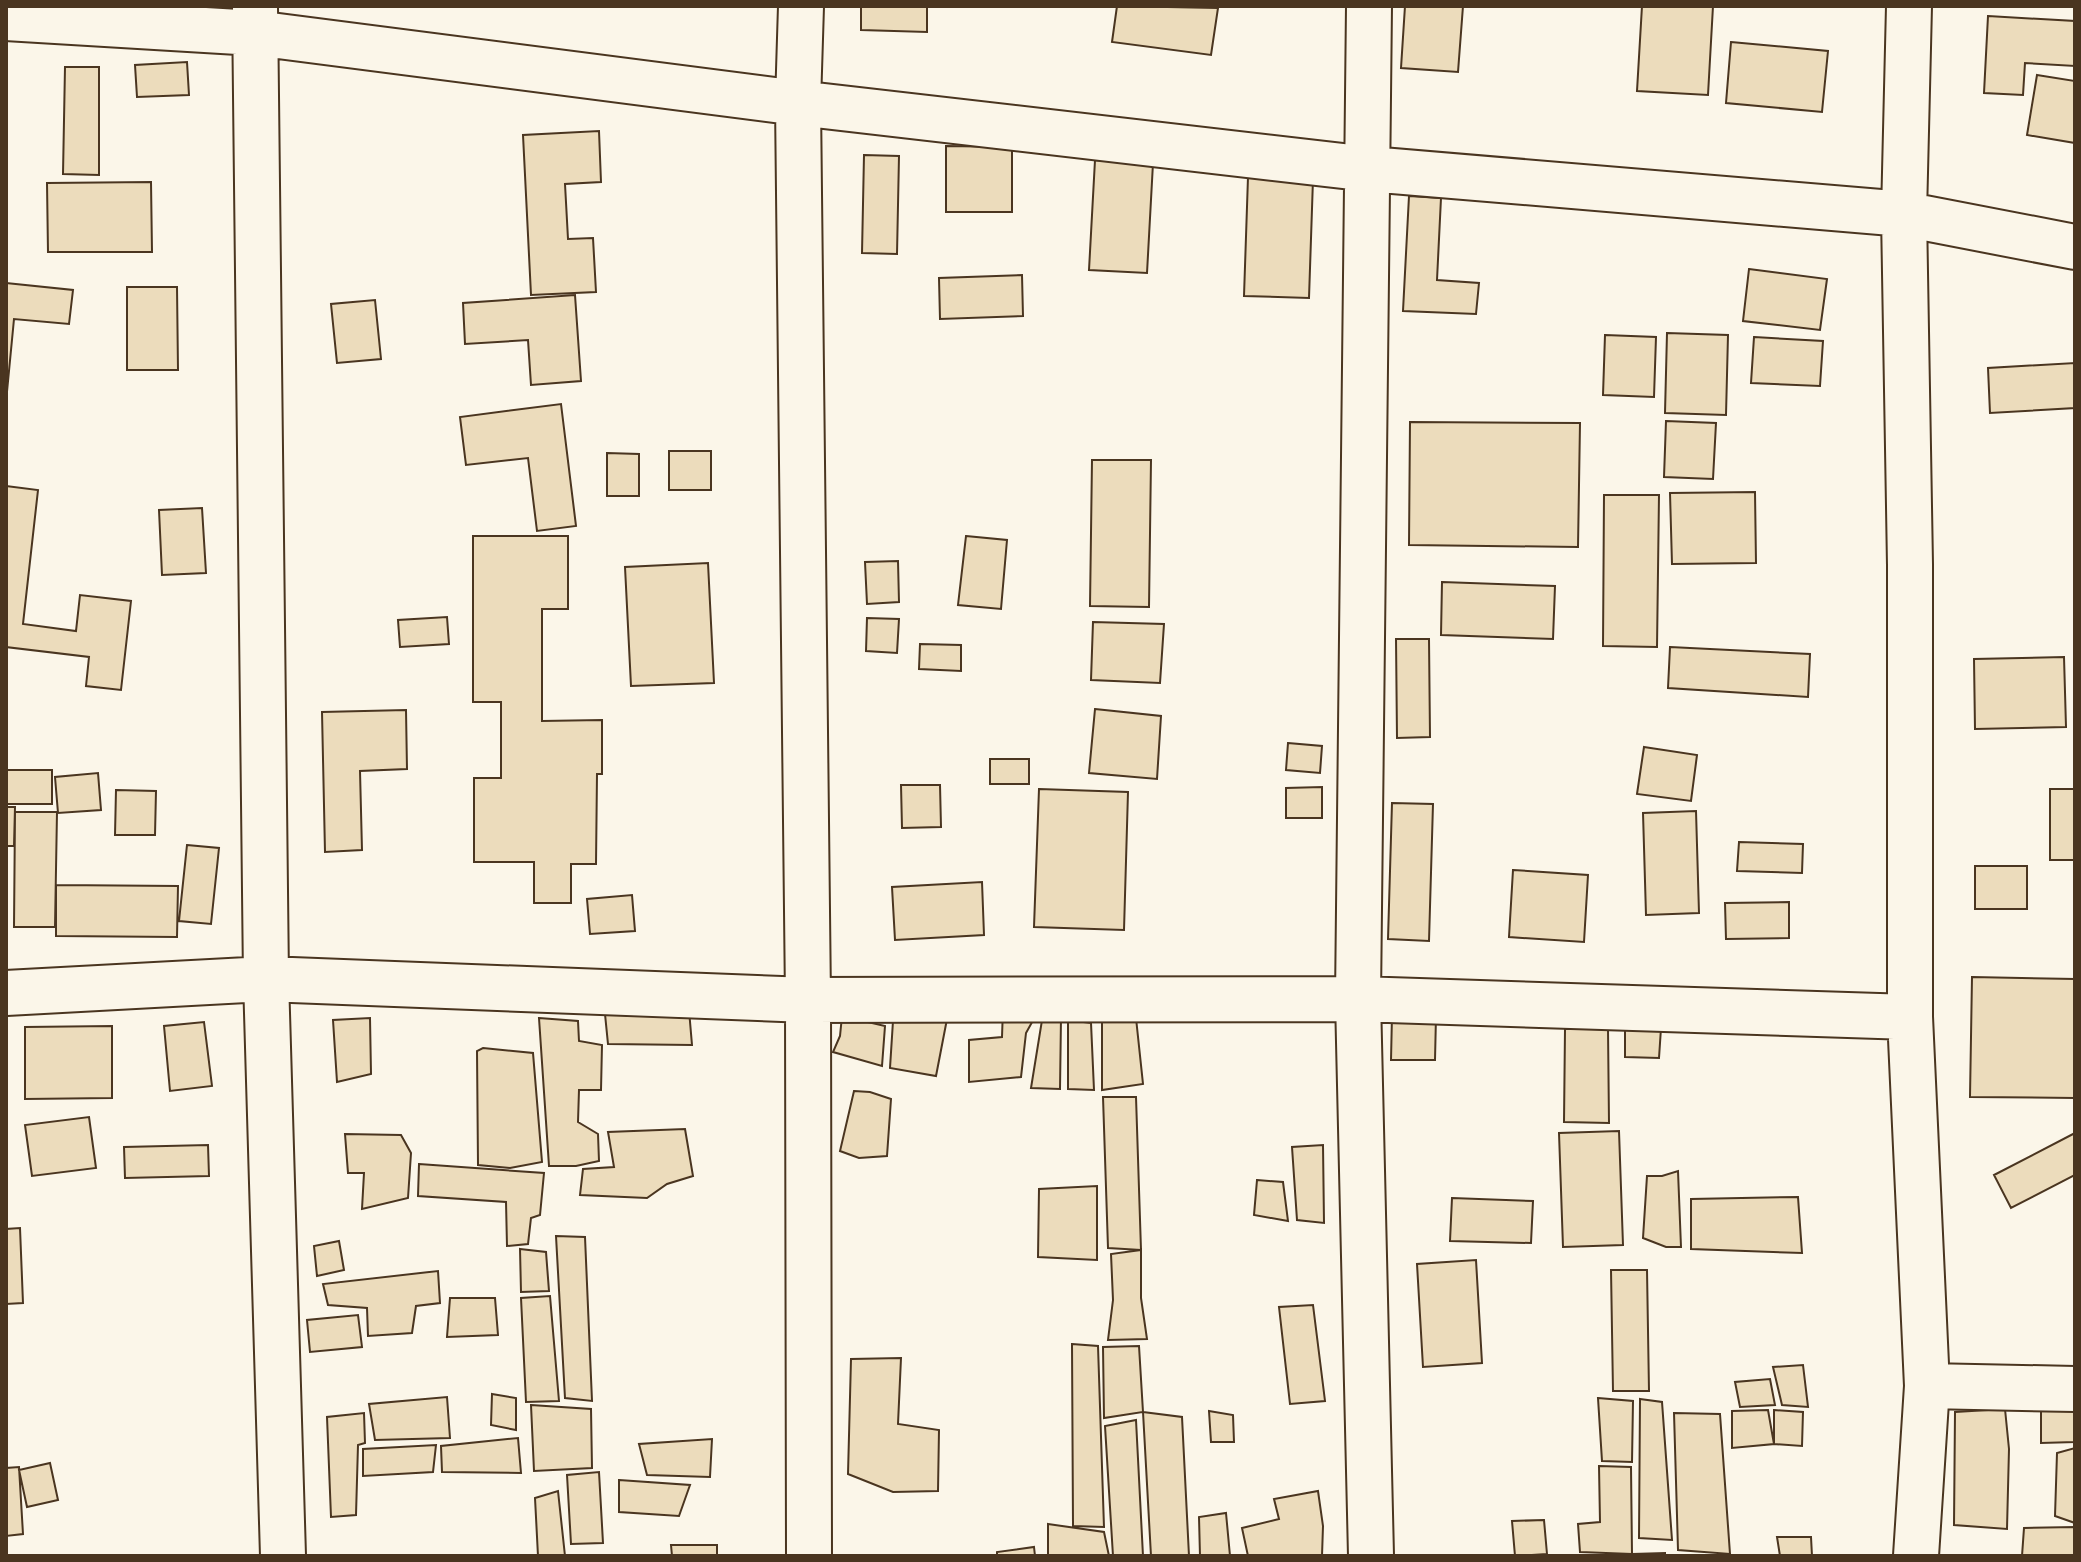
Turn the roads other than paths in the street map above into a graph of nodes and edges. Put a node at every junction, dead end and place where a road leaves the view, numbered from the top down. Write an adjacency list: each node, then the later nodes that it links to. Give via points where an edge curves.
1 (801, 6): 6 (street)
2 (1369, 6): 7 (street)
3 (1909, 6): 8 (street)
4 (6, 18): 5 (street)
5 (255, 20): 6 (street); 10 (street)
6 (798, 103): 7 (street); 13 (street)
7 (1369, 169): 8 (street); 12 (street)
8 (1904, 214): 9 (street); 14 (street)
9 (2075, 247)
10 (266, 979): 11 (street); 13 (street); 17 (street)
11 (6, 993)
12 (1358, 999): 13 (street); 14 (street); 19 (street)
13 (808, 1000): 18 (street)
14 (1910, 1017): 15 (street)
15 (1927, 1386): 16 (street); 20 (street)
16 (2075, 1389)
17 (283, 1556)
18 (809, 1556)
19 (1371, 1556)
20 (1916, 1556)

